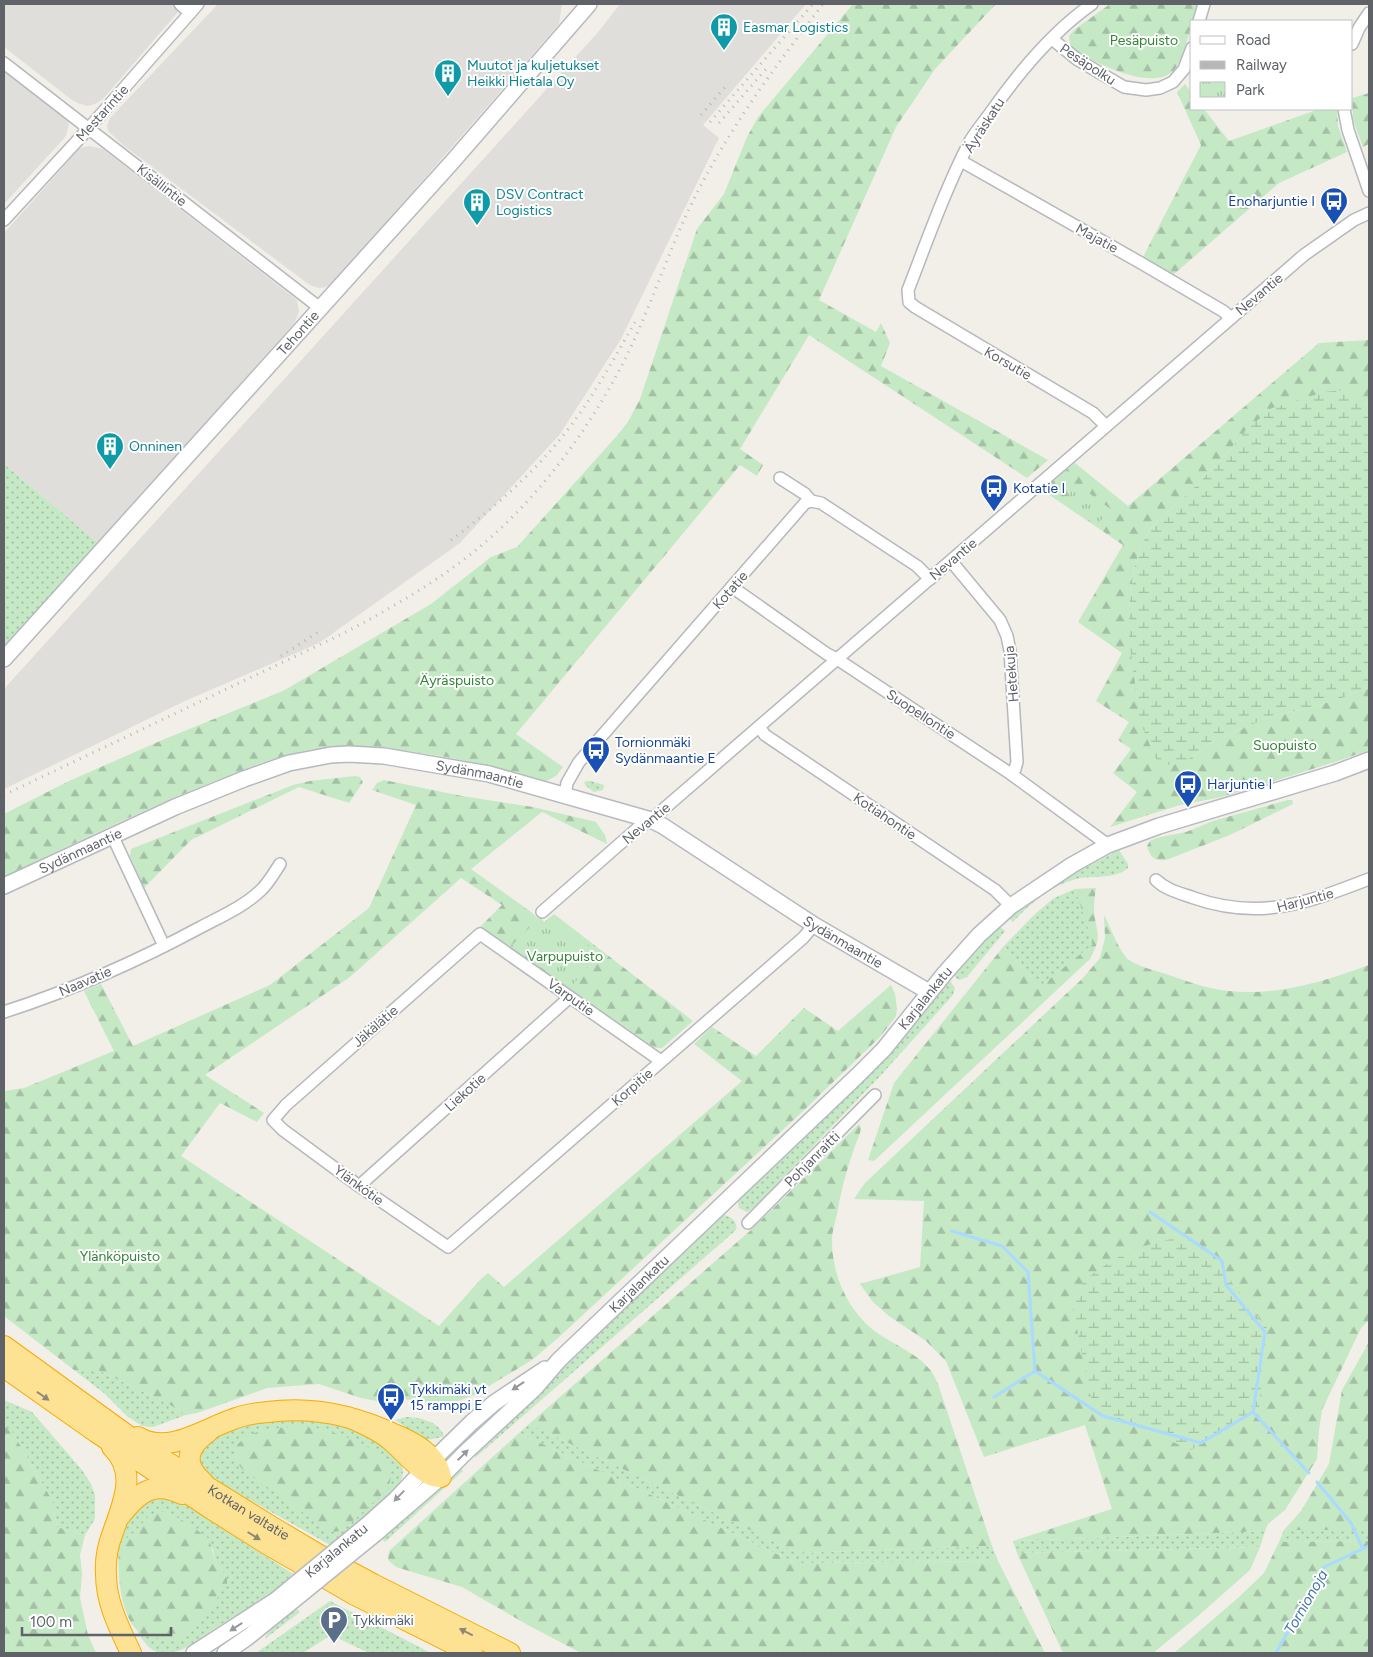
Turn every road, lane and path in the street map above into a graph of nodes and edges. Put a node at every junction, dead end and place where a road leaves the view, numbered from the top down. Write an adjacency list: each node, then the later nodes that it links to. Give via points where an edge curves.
1 (180, 4): 6 (street)
2 (198, 4): 6 (street, Mestarintie)
3 (589, 4): 20 (street, Tehontie)
4 (1092, 4): 9 (street, Äyräskatu)
5 (1204, 4): 8 (street)
6 (190, 13): 14 (street, Mestarintie)
7 (1369, 13): 10 (street)
8 (1199, 20)
9 (1052, 39): 11 (street, Pesäpolku, via 1078,60 1124,87 1146,90 1173,82 1184,69); 15 (street, Äyräskatu, via 1012,82 970,141)
10 (1353, 42)
11 (1190, 53)
12 (4, 63): 14 (street, Kisällintie)
13 (1344, 110): 16 (street)
14 (89, 128): 18 (street, Mestarintie); 20 (street, Kisällintie)
15 (961, 161): 19 (street, Äyräskatu, via 908,290); 21 (street, Majatie)
16 (1369, 191)
17 (1369, 213): 21 (street, Nevantie, via 1304,255)
18 (4, 220)
19 (909, 302): 22 (street, Korsutie, via 914,308 1093,413)
20 (320, 308): 28 (street, Tehontie)
21 (1231, 318): 22 (street, Nevantie)
22 (1106, 426): 25 (street, Nevantie)
23 (780, 478): 24 (street)
24 (811, 501): 26 (street, via 821,503 840,515 917,566); 27 (street, Kotatie, via 800,508)
25 (952, 561): 26 (street, Nevantie); 32 (street, Hetekuja, via 1000,620 1007,636 1017,762)
26 (930, 579): 29 (street, Nevantie)
27 (732, 588): 29 (street, Suopellontie); 33 (street, Kotatie, via 579,762 567,783)
28 (4, 659)
29 (837, 659): 30 (street, Nevantie); 32 (street, Suopellontie)
30 (759, 727): 34 (street, Nevantie); 41 (street, Kotiahontie, via 995,890)
31 (1369, 760): 36 (street, Karjalankatu)
32 (1011, 774): 36 (street, Suopellontie)
33 (565, 795): 34 (street, Sydänmaantie); 35 (street, Sydänmaantie, via 489,774 384,756 349,754 315,757 289,763)
34 (651, 820): 42 (street, Nevantie); 43 (street, Sydänmaantie)
35 (112, 835): 40 (street, Sydänmaantie); 45 (street)
36 (1108, 845): 41 (street, Karjalankatu)
37 (280, 864): 45 (street, Naavatie, via 255,895)
38 (1369, 879): 39 (street, Harjuntie, via 1293,905 1261,910 1208,903 1163,887)
39 (1156, 880)
40 (4, 886)
41 (1011, 906): 46 (street, Karjalankatu, via 965,949)
42 (542, 912)
43 (814, 925): 46 (street, Sydänmaantie); 49 (street, Korpitie)
44 (480, 934): 47 (street, Varputie); 51 (street, Jäkälätie)
45 (164, 946): 48 (street, Naavatie, via 94,978)
46 (929, 992): 60 (street, Karjalankatu, via 884,1049 559,1360 534,1389 466,1452)
47 (570, 997): 49 (street, Varputie); 52 (street, Liekotie)
48 (4, 1012)
49 (661, 1061): 54 (street, Korpitie)
50 (875, 1095): 53 (street, Pohjanraitti)
51 (273, 1120): 52 (street, Ylänkötie)
52 (359, 1186): 54 (street, Ylänkötie)
53 (748, 1223)
54 (448, 1247)
55 (4, 1346): 57 (highway, Kotkan valtatie)
56 (4, 1367): 59 (highway, Kotkan valtatie, one-way to 59)
57 (94, 1412): 58 (highway, via 141,1439 158,1444 176,1442); 61 (highway, Kotkan valtatie, via 166,1462)
58 (217, 1425): 60 (highway, via 279,1410 324,1412 348,1417 380,1433); 61 (highway, via 196,1441 190,1452 193,1472)
59 (96, 1432): 61 (highway, Kotkan valtatie); 62 (highway, via 117,1452 126,1467 127,1481)
60 (433, 1469): 63 (street, Karjalankatu, bridge, via 371,1529)
61 (214, 1501): 62 (highway, via 163,1488 138,1496); 69 (highway, Kotkan valtatie, one-way to 69, via 274,1548 348,1591); 70 (highway, Kotkan valtatie, one-way to 61)
62 (119, 1517): 64 (highway, via 109,1546 106,1572 108,1600)
63 (280, 1604): 67 (street, Karjalankatu, one-way to 67); 68 (street, Karjalankatu, via 248,1637)
64 (118, 1624): 65 (highway); 66 (highway)
65 (131, 1653)
66 (142, 1653)
67 (194, 1653)
68 (225, 1653)
69 (472, 1653)
70 (510, 1653)

